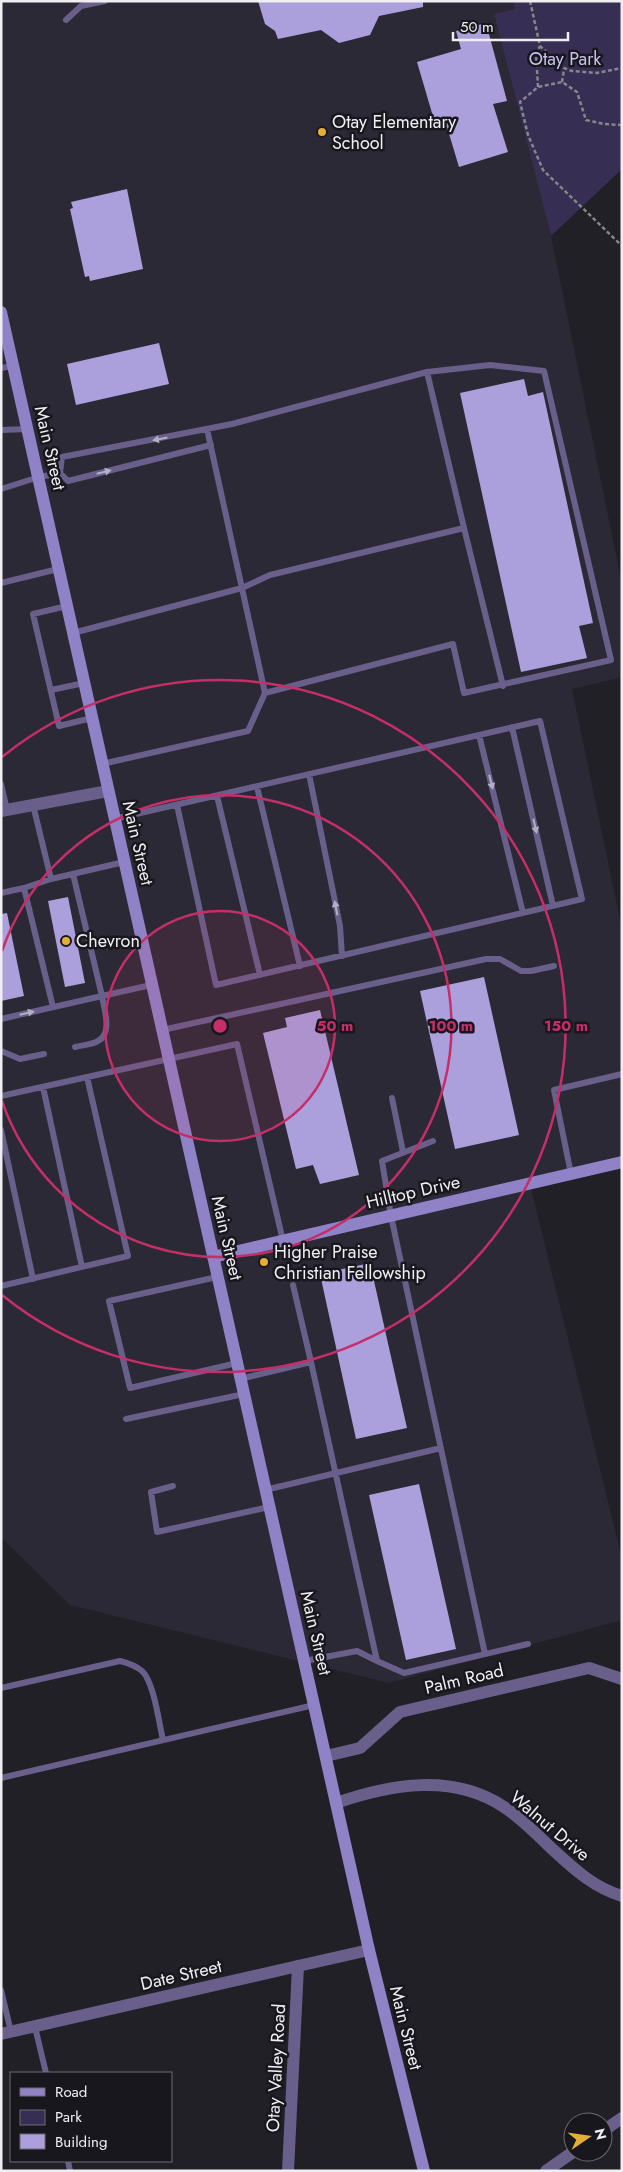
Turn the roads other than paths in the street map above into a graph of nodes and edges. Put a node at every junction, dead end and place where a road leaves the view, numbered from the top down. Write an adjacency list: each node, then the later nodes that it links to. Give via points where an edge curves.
1 (105, 1): 2 (lane, via 81,6)
2 (66, 20)
3 (2, 321): 4 (main road, Main Street)
4 (7, 367): 6 (main road, Main Street)
5 (428, 372): 7 (lane); 13 (lane); 20 (lane, via 490,365 544,371 611,660)
6 (28, 429): 8 (lane); 11 (main road, Main Street)
7 (207, 429): 9 (lane); 10 (lane, one-way to 10, via 62,457)
8 (1, 430)
9 (211, 445): 10 (lane, one-way to 9, via 68,481); 16 (lane)
10 (60, 473): 11 (lane)
11 (39, 477): 12 (lane); 14 (main road, Main Street)
12 (1, 489)
13 (464, 528): 16 (lane, via 270,575); 20 (lane)
14 (58, 569): 15 (lane); 17 (main road, Main Street)
15 (1, 583)
16 (242, 588): 18 (lane); 22 (lane)
17 (67, 606): 18 (main road, Main Street); 21 (lane, via 33,614)
18 (73, 633): 19 (main road, Main Street)
19 (84, 683): 21 (lane); 23 (main road, Main Street)
20 (502, 686): 22 (lane, via 464,693 453,644)
21 (51, 690): 23 (lane, via 59,726)
22 (265, 693): 26 (lane, via 248,731)
23 (92, 718): 26 (main road, Main Street)
24 (512, 728): 25 (lane); 41 (lane, one-way to 41); 41 (lane, via 540,721 582,900)
25 (480, 735): 27 (lane); 42 (lane, one-way to 42)
26 (102, 764): 30 (main road, Main Street)
27 (309, 774): 29 (lane); 43 (lane, one-way to 27, via 340,926)
28 (1, 784): 34 (lane)
29 (257, 786): 31 (lane); 44 (lane)
30 (108, 791): 32 (street); 35 (main road, Main Street)
31 (217, 796): 33 (lane); 46 (lane)
32 (33, 805): 34 (street); 38 (lane)
33 (177, 805): 35 (lane); 46 (lane, via 216,986)
34 (4, 811)
35 (114, 819): 36 (main road, Main Street)
36 (124, 862): 37 (lane); 47 (main road, Main Street)
37 (72, 874): 38 (lane); 48 (lane)
38 (50, 879): 39 (lane)
39 (24, 888): 40 (lane); 49 (lane)
40 (1, 893)
41 (553, 906): 42 (lane)
42 (522, 913): 43 (lane)
43 (342, 956): 44 (lane)
44 (300, 966): 46 (lane)
45 (554, 966): 51 (lane, via 521,971 500,959 486,959)
46 (260, 975)
47 (151, 985): 48 (lane); 51 (main road, Main Street)
48 (102, 996): 49 (lane); 52 (lane, via 105,1033 99,1041)
49 (53, 1007): 50 (lane, one-way to 49)
50 (1, 1019)
51 (162, 1030): 55 (main road, Main Street)
52 (75, 1047)
53 (1, 1051): 54 (lane, via 20,1059)
54 (44, 1054)
55 (168, 1059): 57 (lane); 67 (lane, via 237,1044); 68 (main road, Main Street)
56 (622, 1074): 65 (lane, via 554,1090)
57 (87, 1077): 58 (lane); 69 (lane, via 128,1256)
58 (44, 1087): 59 (lane); 69 (lane)
59 (1, 1096)
60 (392, 1098): 63 (lane)
61 (1, 1130): 71 (lane)
62 (433, 1141): 63 (lane)
63 (403, 1152): 66 (lane, via 382,1161)
64 (622, 1162): 65 (main road, Hilltop Drive)
65 (571, 1174): 66 (main road, Hilltop Drive)
66 (391, 1216): 67 (main road, Hilltop Drive); 79 (lane)
67 (283, 1241): 68 (main road, Hilltop Drive)
68 (213, 1257): 70 (main road, Main Street)
69 (82, 1267): 71 (lane)
70 (217, 1277): 75 (main road, Main Street); 75 (lane, via 109,1301 130,1388)
71 (33, 1279): 73 (lane)
72 (293, 1285): 74 (lane)
73 (1, 1286)
74 (311, 1362): 76 (lane); 80 (lane)
75 (237, 1363): 76 (main road, Main Street)
76 (240, 1379): 77 (main road, Main Street)
77 (244, 1394): 78 (lane); 82 (main road, Main Street)
78 (126, 1420)
79 (441, 1448): 80 (lane); 85 (lane)
80 (336, 1474): 82 (lane); 87 (lane)
81 (173, 1486): 83 (lane, via 152,1492 158,1532)
82 (265, 1490): 83 (main road, Main Street)
83 (269, 1507): 86 (main road, Main Street)
84 (528, 1644): 85 (lane)
85 (485, 1654): 87 (lane, via 404,1673)
86 (304, 1661): 87 (lane, via 357,1651); 90 (main road, Main Street)
87 (378, 1662)
88 (622, 1679): 92 (street, Palm Road, via 589,1668 400,1712 360,1748)
89 (1, 1688): 91 (lane, via 120,1661 128,1663 146,1676)
90 (314, 1705): 91 (lane); 92 (main road, Main Street)
91 (163, 1740): 93 (lane)
92 (326, 1756): 94 (main road, Main Street)
93 (1, 1778)
94 (336, 1803): 95 (street, Walnut Drive, via 368,1792 430,1783 469,1790 503,1806 587,1879); 96 (main road, Main Street)
95 (622, 1896)
96 (369, 1950): 97 (street, Date Street); 104 (main road, Main Street)
97 (298, 1966): 99 (street, Date Street); 103 (street, Otay Valley Road)
98 (1, 1990): 100 (lane)
99 (35, 2027): 100 (street, Date Street); 101 (lane)
100 (6, 2033)
101 (46, 2072)
102 (563, 2159): 105 (street)
103 (288, 2171)
104 (424, 2171)
105 (546, 2171)

